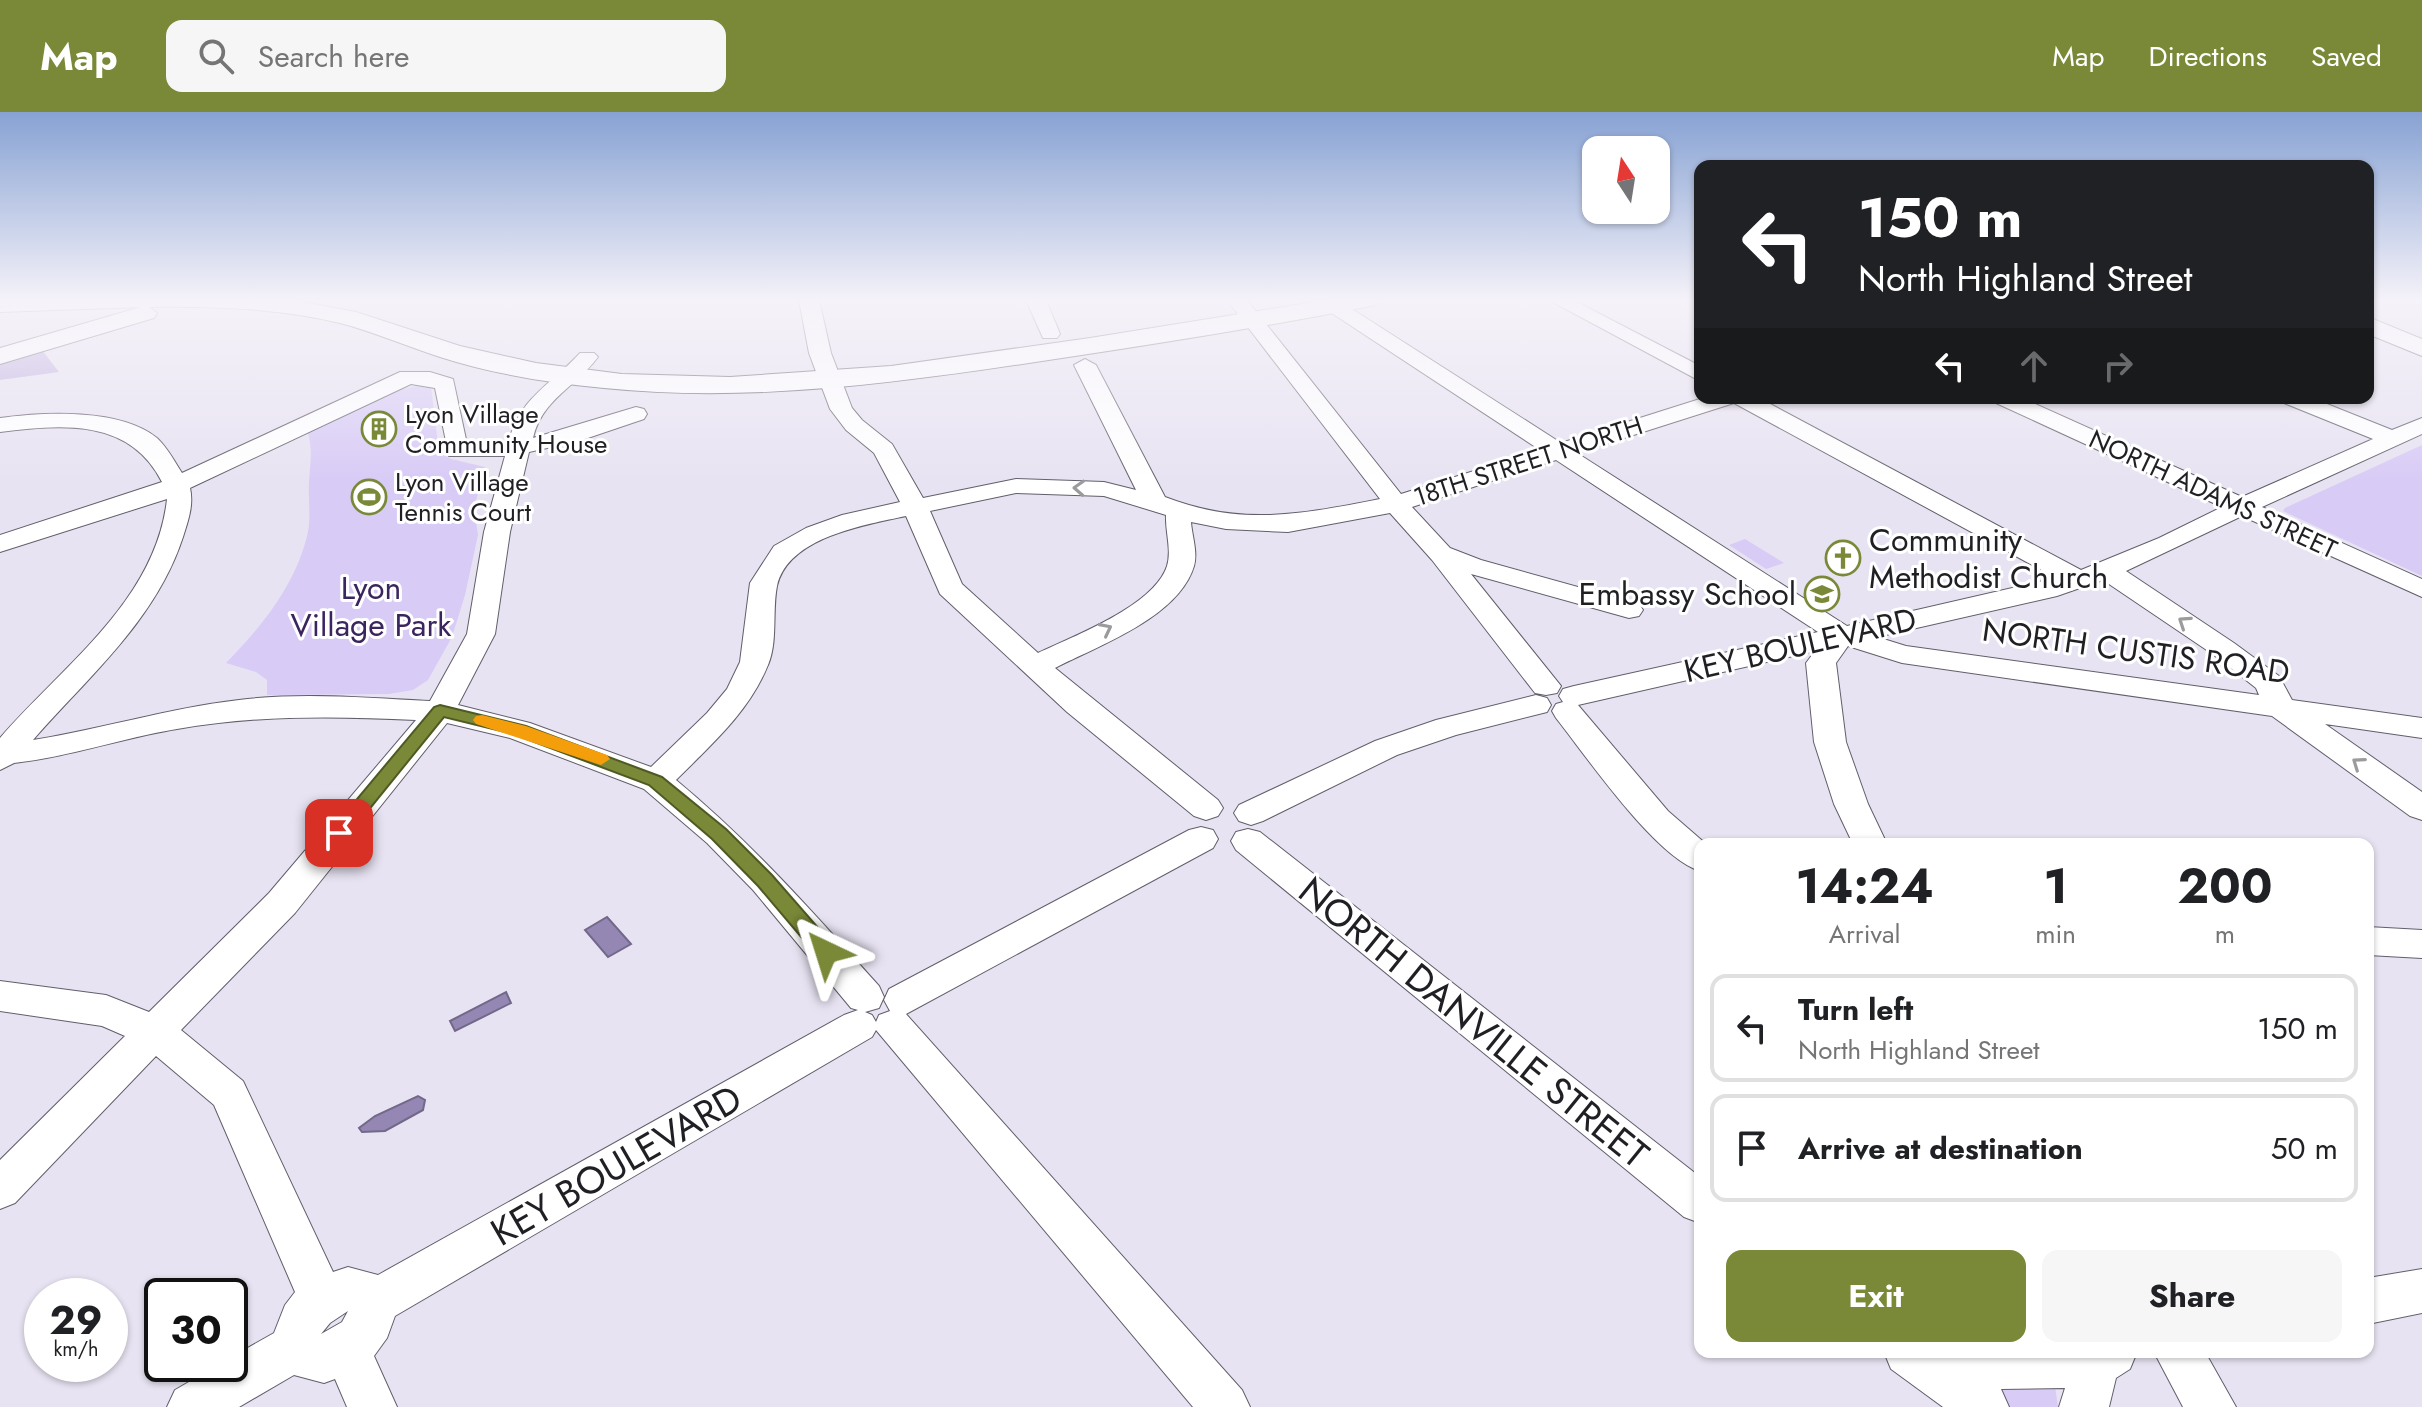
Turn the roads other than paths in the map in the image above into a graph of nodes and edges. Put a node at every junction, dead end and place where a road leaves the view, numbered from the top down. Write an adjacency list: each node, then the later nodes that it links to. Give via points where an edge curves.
1 (493, 360): 10 (main road)
2 (559, 360): 10 (main road)
3 (824, 360): 11 (street)
4 (880, 360): 11 (main road)
5 (981, 360): 11 (main road, via 928,371)
6 (1285, 360): 24 (street)
7 (1419, 360): 22 (street)
8 (1673, 360): 12 (street)
9 (1085, 365): 26 (street)
10 (579, 367): 11 (main road, via 702,385); 21 (street, via 532,409)
11 (827, 372): 25 (street, via 841,409 884,449)
12 (1694, 372)
13 (1707, 404): 22 (street, 18TH STREET NORTH)
14 (1753, 404): 32 (street)
15 (2017, 404): 27 (street, NORTH ADAMS STREET)
16 (2307, 404): 20 (street)
17 (636, 414): 21 (street)
18 (6, 424): 23 (street, via 80,422 119,428 155,447)
19 (2422, 425): 20 (street, KEY BOULEVARD)
20 (2392, 438): 27 (street, KEY BOULEVARD)
21 (518, 449): 23 (street, via 457,451 445,384 408,377); 39 (street, via 497,532 481,634)
22 (1561, 451): 24 (street, 18TH STREET NORTH); 35 (street)
23 (177, 485): 29 (street); 41 (street, via 179,502 169,544 146,592)
24 (1396, 504): 28 (street, 18TH STREET NORTH); 30 (street)
25 (915, 507): 26 (street, 18TH STREET NORTH, one-way to 25, via 1104,489 1016,486); 36 (street, via 950,588); 42 (street, 18TH STREET NORTH, via 851,520 783,552 764,583 755,662 740,692)
26 (1167, 507): 28 (street, 18TH STREET NORTH, via 1226,521 1288,524); 36 (street, one-way to 26, via 1129,618 1164,593 1180,569 1176,525)
27 (2241, 507): 31 (street, KEY BOULEVARD); 33 (street, NORTH ADAMS STREET)
28 (1328, 518): 30 (street, 18TH STREET NORTH)
29 (0, 544)
30 (1433, 545): 34 (street, via 1472,566); 37 (street)
31 (2106, 570): 32 (street, KEY BOULEVARD); 38 (street, one-way to 31, via 2268,683)
32 (2078, 579): 35 (street, KEY BOULEVARD)
33 (2422, 589)
34 (1629, 610)
35 (1841, 635): 37 (street, KEY BOULEVARD); 38 (street, NORTH CUSTIS ROAD, via 1902,654); 46 (street, via 1821,663 1830,742)
36 (1037, 665): 44 (street)
37 (1556, 699): 45 (street, KEY BOULEVARD, via 1386,748); 47 (street, via 1656,819)
38 (2282, 709): 40 (street, NORTH CUSTIS ROAD); 43 (street, one-way to 38)
39 (440, 711): 41 (street, via 242,709); 42 (street, via 519,730); 52 (street, via 282,903)
40 (2422, 728)
41 (1, 756)
42 (656, 781): 51 (street, via 765,881)
43 (2422, 808)
44 (1204, 824): 45 (street, via 1230,804); 51 (street, KEY BOULEVARD)
45 (1250, 827): 54 (street, NORTH DANVILLE STREET)
46 (1867, 838)
47 (1694, 853)
48 (2374, 941): 49 (street)
49 (2422, 944)
50 (0, 996): 52 (street, via 106,1011)
51 (880, 1012): 58 (street, KEY BOULEVARD); 66 (street)
52 (154, 1031): 53 (street); 56 (street, via 229,1093)
53 (0, 1189)
54 (1694, 1198)
55 (2422, 1291): 57 (street)
56 (322, 1299): 58 (street, via 354,1289 365,1291); 59 (street, via 300,1323)
57 (2374, 1300)
58 (374, 1303): 60 (street, via 369,1327)
59 (298, 1346): 60 (street, via 316,1358); 64 (street)
60 (346, 1349): 65 (street)
61 (2182, 1358): 68 (street)
62 (1918, 1359): 63 (street); 67 (street)
63 (2098, 1374)
64 (192, 1407)
65 (372, 1407)
66 (1225, 1407)
67 (1984, 1407)
68 (2211, 1407)

